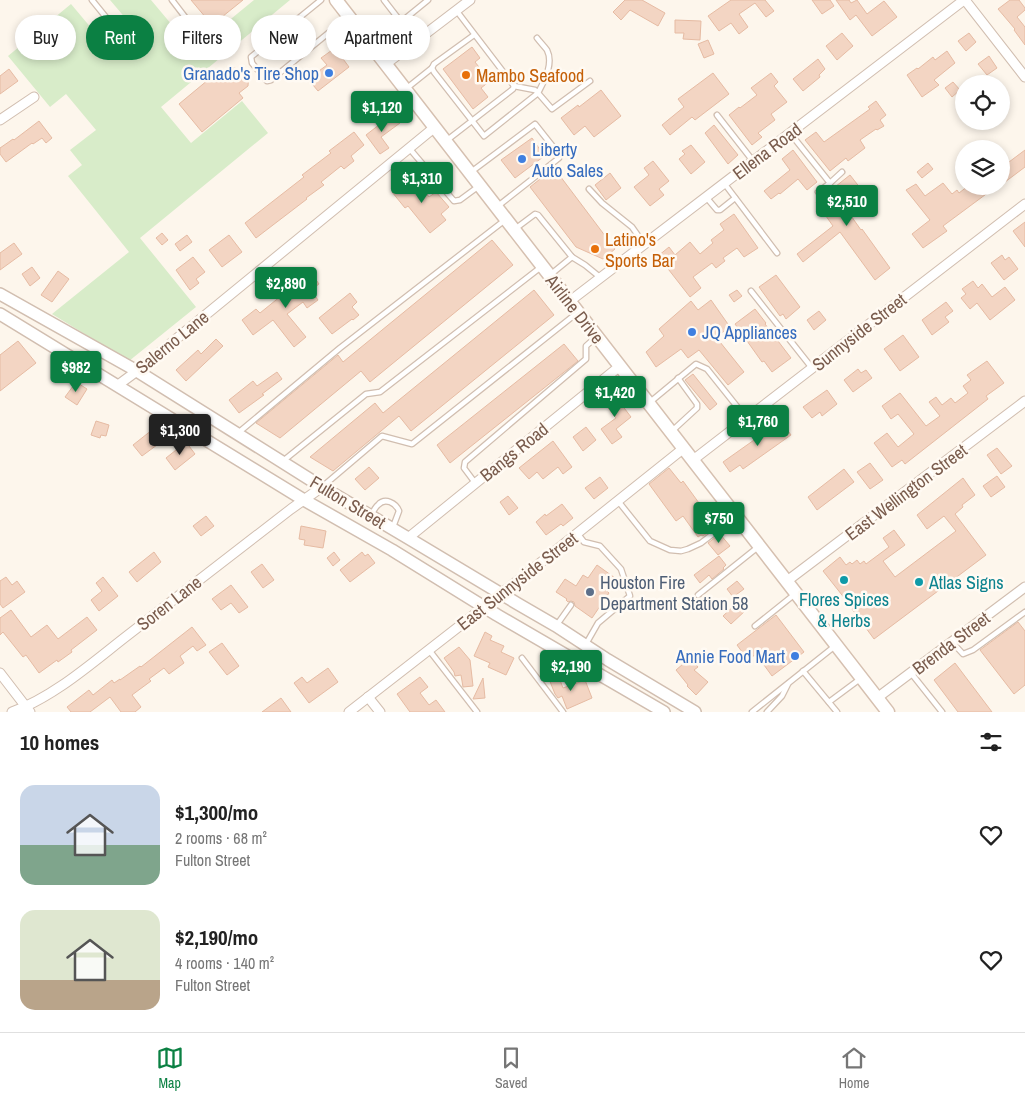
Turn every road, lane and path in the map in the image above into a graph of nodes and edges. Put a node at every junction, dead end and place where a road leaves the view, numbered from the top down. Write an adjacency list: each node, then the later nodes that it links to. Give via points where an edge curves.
1 (92, 0): 10 (lane)
2 (172, 0): 11 (lane)
3 (321, 0): 16 (lane, via 251,58 252,63 266,81 271,80)
4 (336, 0): 12 (main road, Airline Drive)
5 (384, 0): 13 (lane)
6 (428, 0): 14 (lane)
7 (470, 0): 9 (street)
8 (964, 0): 23 (street); 33 (street, Ellena Road)
9 (456, 10): 15 (street); 17 (lane)
10 (104, 15)
11 (184, 15)
12 (348, 15)
13 (396, 15)
14 (410, 15)
15 (430, 30)
16 (326, 35)
17 (474, 35): 22 (lane); 25 (lane)
18 (537, 38): 27 (lane, via 550,58)
19 (383, 60): 21 (main road, Airline Drive)
20 (391, 60): 21 (street)
21 (386, 64): 26 (main road, Airline Drive)
22 (432, 68): 26 (lane); 31 (lane)
23 (1025, 76)
24 (590, 81): 27 (lane, via 552,109)
25 (514, 86): 27 (lane); 31 (lane)
26 (405, 89): 32 (main road, Airline Drive)
27 (538, 93): 31 (lane, via 484,136)
28 (34, 98): 30 (street)
29 (718, 115): 36 (lane)
30 (0, 120)
31 (472, 120): 34 (lane)
32 (435, 127): 34 (main road, Airline Drive); 35 (street, Salerno Lane)
33 (790, 133): 36 (street, Ellena Road); 40 (lane)
34 (446, 141): 38 (main road, Airline Drive)
35 (409, 148): 41 (lane, via 454,201); 62 (street, Salerno Lane)
36 (753, 161): 39 (street, Ellena Road)
37 (842, 172): 40 (lane)
38 (470, 173): 41 (main road, Airline Drive); 47 (lane, via 535,124 559,158)
39 (724, 183): 44 (street, Ellena Road); 45 (lane)
40 (830, 183): 43 (lane)
41 (480, 186): 47 (main road, Airline Drive)
42 (590, 189): 49 (lane, via 632,227)
43 (818, 192)
44 (706, 197): 45 (lane, via 717,210); 49 (street, Ellena Road)
45 (735, 198): 50 (lane)
46 (1024, 206): 61 (street, Sunnyside Street)
47 (497, 207): 48 (main road, Airline Drive)
48 (510, 225): 51 (lane, via 538,215); 52 (main road, Airline Drive); 69 (lane, via 340,348)
49 (644, 244): 53 (street, Ellena Road)
50 (778, 253)
51 (572, 256): 52 (lane); 53 (lane)
52 (546, 270): 56 (main road, Airline Drive); 72 (lane, via 380,392 366,394)
53 (600, 278): 56 (street, Ellena Road)
54 (751, 291): 61 (lane)
55 (0, 294): 62 (street, Fulton Street)
56 (570, 301): 57 (main road, Airline Drive)
57 (578, 312): 59 (main road, Airline Drive); 74 (lane, via 412,444 382,436)
58 (0, 314): 64 (street, Fulton Street)
59 (597, 337): 60 (main road, Airline Drive); 73 (lane, via 586,346 586,359 464,462 464,468)
60 (620, 366): 66 (main road, Airline Drive); 73 (street, Bangs Road)
61 (812, 368): 67 (street, Sunnyside Street)
62 (137, 372): 64 (street, Salerno Lane); 69 (street, Fulton Street)
63 (678, 378): 66 (lane); 67 (lane, via 696,364 707,369); 68 (lane, via 697,408)
64 (118, 385): 75 (street, Fulton Street)
65 (1025, 401): 83 (street, East Wellington Street)
66 (648, 403): 68 (main road, Airline Drive)
67 (747, 419): 71 (street, Sunnyside Street)
68 (671, 432): 70 (main road, Airline Drive)
69 (237, 434): 72 (street, Fulton Street)
70 (684, 448): 71 (main road, Airline Drive); 76 (street, East Sunnyside Street)
71 (693, 460): 78 (main road, Airline Drive)
72 (282, 462): 74 (street, Fulton Street)
73 (476, 484): 81 (street, Bangs Road)
74 (322, 487): 75 (street, Soren Lane); 77 (street, Fulton Street)
75 (304, 500): 89 (street, Fulton Street); 107 (street, Soren Lane)
76 (618, 501): 78 (lane, via 650,541 670,550 688,549); 80 (street, East Sunnyside Street)
77 (371, 516): 79 (street, Fulton Street); 79 (lane, via 383,501 394,504 399,515)
78 (736, 516): 82 (main road, Airline Drive)
79 (393, 529): 81 (street, Fulton Street)
80 (577, 533): 86 (street, East Sunnyside Street); 95 (lane, via 584,542 600,546 621,569 630,596 598,622)
81 (408, 538): 86 (street, Fulton Street)
82 (759, 546): 83 (main road, Airline Drive); 87 (lane)
83 (787, 581): 85 (main road, Airline Drive)
84 (1024, 590): 93 (street, Brenda Street)
85 (796, 593): 92 (lane); 96 (main road, Airline Drive)
86 (500, 594): 89 (street, East Sunnyside Street); 91 (street, Fulton Street)
87 (698, 595)
88 (571, 605): 91 (lane)
89 (484, 606): 94 (street, Fulton Street); 97 (street, East Sunnyside Street)
90 (1025, 612): 93 (lane, via 973,650 962,654)
91 (556, 626): 94 (street); 95 (street, Fulton Street)
92 (755, 626)
93 (952, 642): 100 (street, Brenda Street)
94 (546, 643): 114 (street, Fulton Street)
95 (586, 645): 115 (street, Fulton Street)
96 (836, 645): 99 (lane); 102 (main road, Airline Drive)
97 (429, 650): 104 (street, East Sunnyside Street); 112 (lane)
98 (522, 658): 113 (lane)
99 (803, 671): 103 (lane); 106 (lane)
100 (911, 672): 105 (street, Brenda Street); 119 (lane)
101 (0, 673): 107 (street)
102 (862, 678): 105 (main road, Airline Drive); 106 (lane)
103 (788, 683): 116 (lane); 117 (lane, via 782,696)
104 (368, 697): 110 (street, East Sunnyside Street); 111 (street)
105 (877, 698): 118 (main road, Airline Drive)
106 (829, 702): 108 (lane)
107 (28, 709): 109 (street, Soren Lane)
108 (835, 711)
109 (12, 712)
110 (349, 712)
111 (380, 712)
112 (477, 712)
113 (563, 712)
114 (664, 712)
115 (695, 712)
116 (752, 712)
117 (767, 712)
118 (888, 712)
119 (942, 712)

